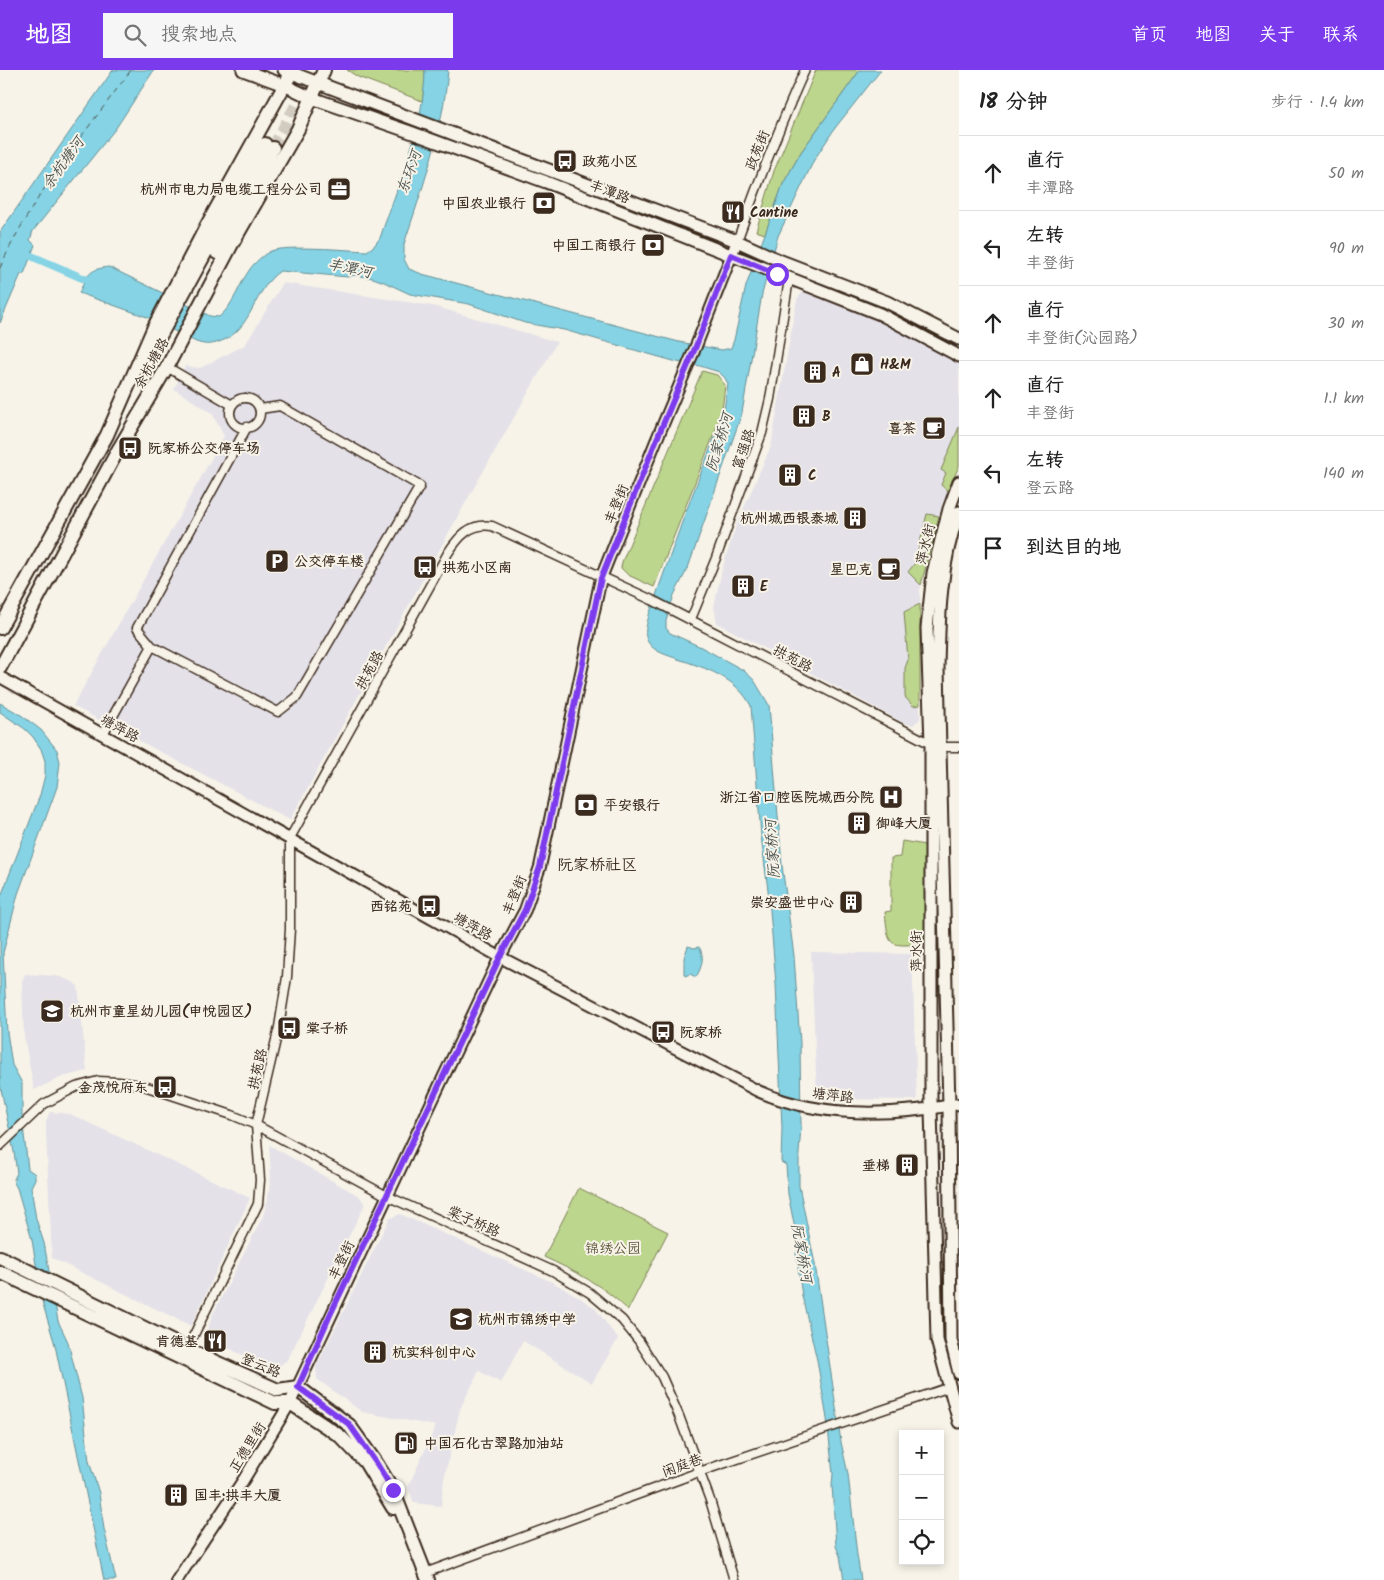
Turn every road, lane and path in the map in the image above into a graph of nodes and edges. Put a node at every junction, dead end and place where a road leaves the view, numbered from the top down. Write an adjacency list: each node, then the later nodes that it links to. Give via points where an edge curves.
1 (244, 70): 6 (main road, 丰潭路)
2 (324, 70): 5 (main road, 余杭塘路)
3 (805, 70): 9 (street, 政苑街)
4 (290, 71): 5 (main road, 丰潭路); 6 (main road, 余杭塘路)
5 (319, 83): 7 (main road, 余杭塘路); 9 (main road, 丰潭路)
6 (284, 85): 7 (main road, 丰潭路); 12 (main road, 余杭塘路, via 206,227)
7 (312, 98): 10 (main road, 丰潭路, via 546,182); 12 (main road, 余杭塘路, via 298,129 232,244)
8 (269, 146): 12 (main road)
9 (737, 241): 10 (street); 14 (main road, 丰潭路, via 887,302)
10 (731, 255): 11 (main road, 丰潭路); 23 (street, 丰登街)
11 (789, 279): 15 (main road, 丰潭路, via 880,314); 24 (street, 富强路, via 762,433)
12 (187, 298): 13 (main road, 余杭塘路); 13 (main road, 余杭塘路)
13 (167, 335): 16 (main road, 余杭塘路); 20 (main road); 25 (main road, via 107,435)
14 (959, 339)
15 (959, 356)
16 (167, 367): 17 (street); 20 (main road, 余杭塘路)
17 (232, 405): 18 (street, via 240,398 250,398); 19 (street, via 231,419 238,426)
18 (260, 409): 19 (street, via 259,419); 26 (street, via 280,406 420,486 297,697 278,712)
19 (248, 428): 26 (street, via 137,628)
20 (118, 450): 27 (main road, 余杭塘路)
21 (959, 482): 30 (main road, 萍水街, via 940,540 928,610)
22 (959, 512): 30 (main road, 萍水街, via 939,607)
23 (601, 578): 24 (street, 拱苑路); 32 (street, 拱苑路, via 492,526 471,528 462,535 448,553); 33 (street, 丰登街, via 540,867 525,910)
24 (691, 619): 30 (street, 拱苑路)
25 (0, 628)
26 (152, 646): 29 (street)
27 (0, 668)
28 (0, 677): 29 (street, 塘萍路)
29 (102, 734): 32 (street, 塘萍路)
30 (936, 746): 31 (street); 34 (main road, 萍水街); 35 (main road, 萍水街)
31 (959, 746)
32 (290, 838): 33 (street, 塘萍路); 36 (street, 拱苑路, via 287,977)
33 (500, 957): 35 (street, 塘萍路, via 778,1100 837,1111 880,1114); 38 (street, 丰登街)
34 (954, 1105): 35 (street, 塘萍路); 42 (main road, 萍水街, via 951,1340)
35 (931, 1108): 44 (main road, 萍水街, via 937,1340)
36 (256, 1125): 37 (street, 棠子桥路, via 141,1085 98,1081 76,1087 44,1104); 38 (street, 棠子桥路); 41 (street, 拱苑路, via 260,1180 258,1204)
37 (0, 1146)
38 (387, 1196): 43 (street, 丰登街); 47 (street, 棠子桥路, via 553,1271 590,1292 622,1320 662,1377)
39 (2, 1258): 41 (main road, 登云路)
40 (3, 1273): 45 (main road, 登云路, via 275,1403)
41 (187, 1349): 43 (main road, 登云路, via 278,1390)
42 (959, 1373)
43 (298, 1387): 45 (street, 丰登街); 48 (main road, via 349,1424 377,1464 393,1490)
44 (950, 1387): 46 (main road, 萍水街); 47 (street, 闲庭巷)
45 (290, 1403): 48 (main road, 登云路, via 340,1436 365,1462 391,1504); 49 (street, 正德里街)
46 (959, 1422)
47 (699, 1472): 48 (street, 闲庭巷); 50 (street, 棠子桥路)
48 (424, 1578)
49 (177, 1580)
50 (734, 1580)

